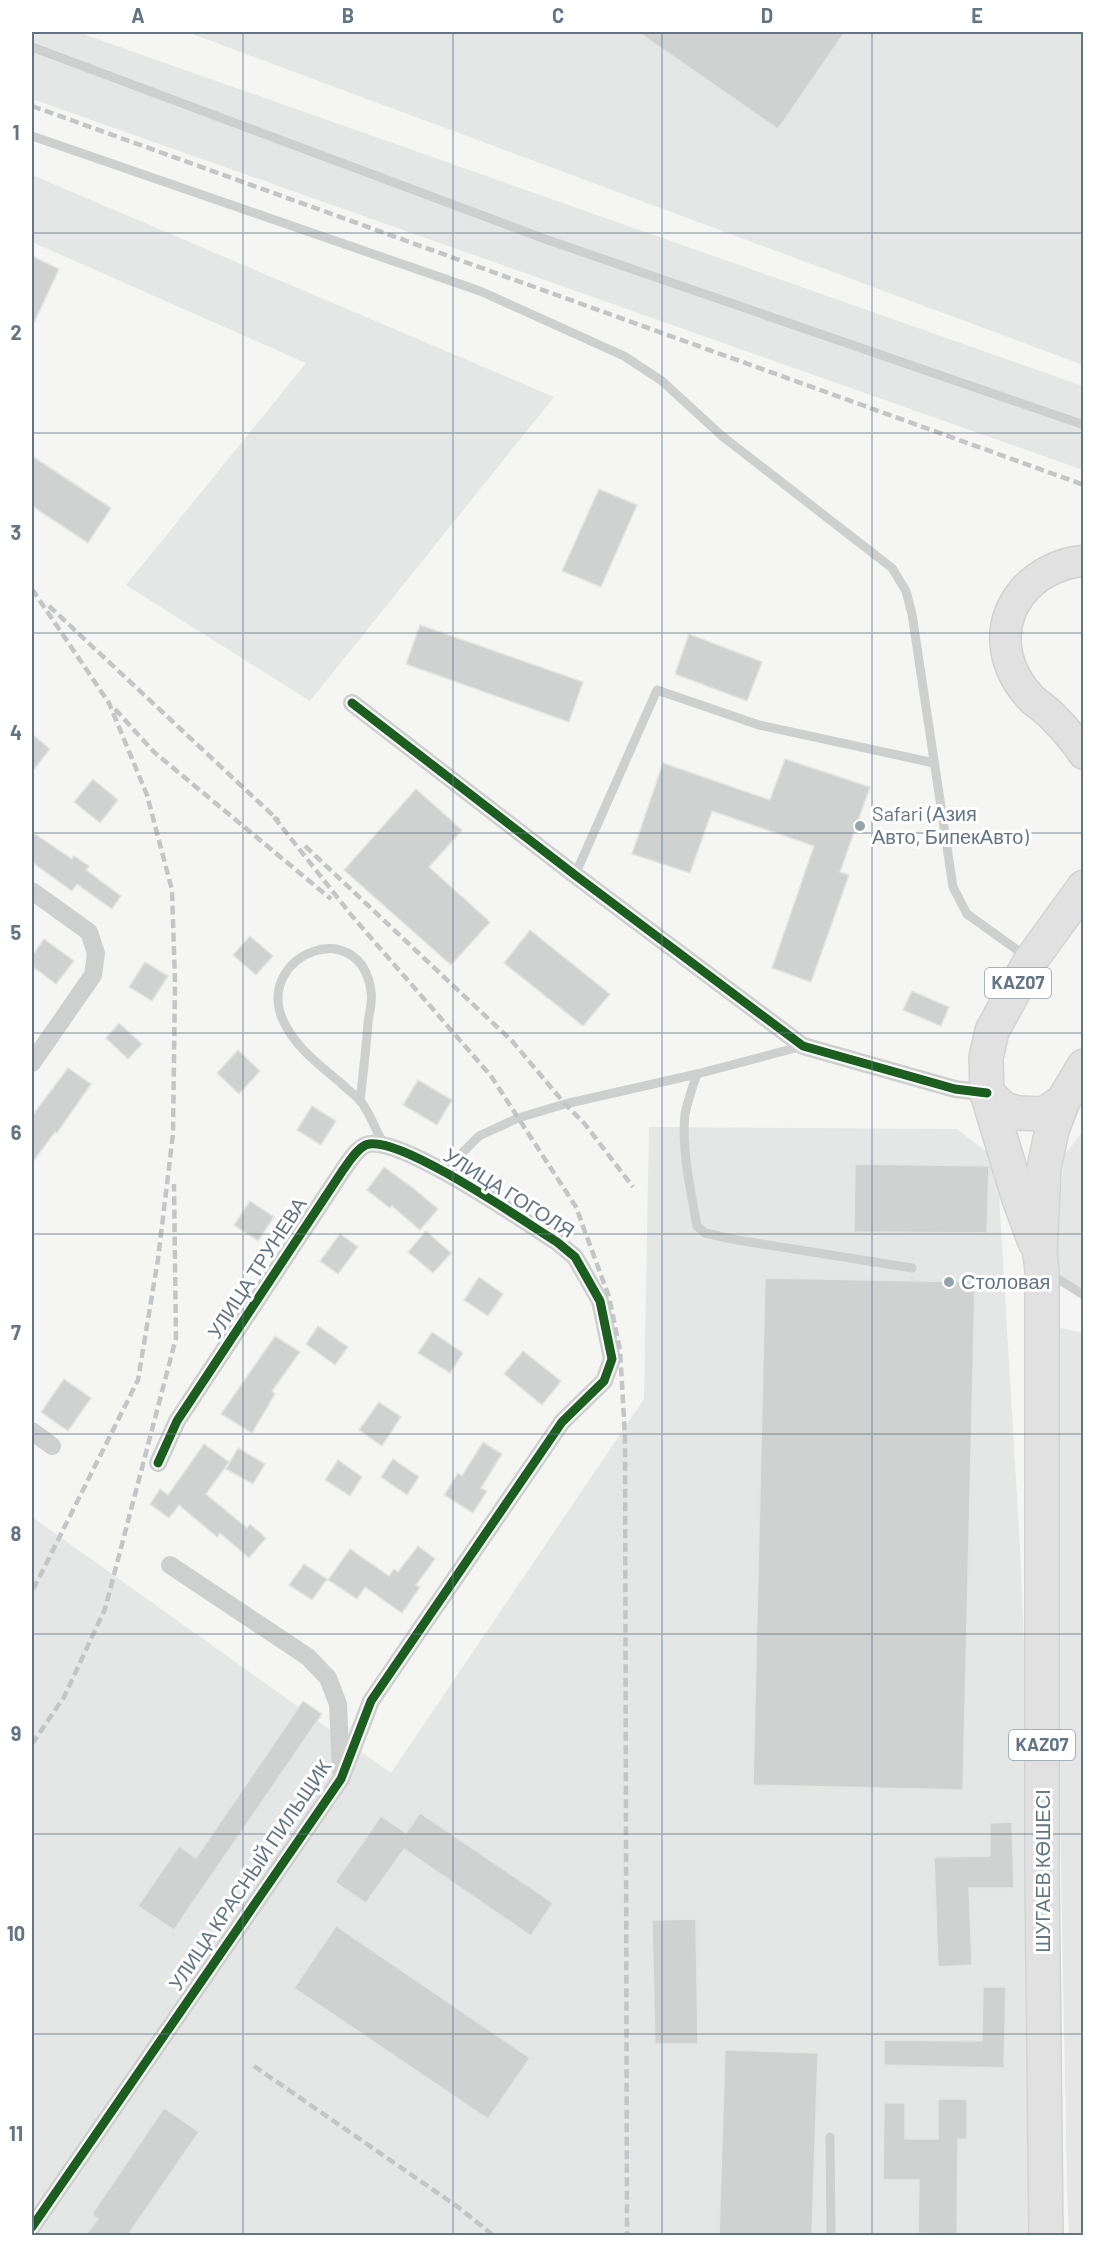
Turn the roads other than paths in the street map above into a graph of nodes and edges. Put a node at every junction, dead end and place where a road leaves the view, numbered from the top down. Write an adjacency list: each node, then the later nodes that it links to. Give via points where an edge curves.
1 (32, 47): 3 (lane, via 544,239)
2 (32, 136): 9 (lane, via 480,291 624,356 662,381 722,436 892,568 906,591 912,614)
3 (1083, 425)
4 (1083, 561): 6 (main road, via 1041,575 1023,590 1013,604 1006,629 1005,653 1018,681)
5 (352, 703): 10 (street)
6 (1053, 716): 7 (main road); 8 (main road)
7 (1083, 723)
8 (1083, 754)
9 (934, 763): 10 (lane, via 759,725 657,690); 13 (lane, via 953,886 967,914)
10 (576, 875): 14 (street)
11 (1083, 887): 13 (highway, ШУГАЕВ КӨШЕСІ / KAZ07)
12 (32, 891): 15 (street, via 89,932 96,953 93,975)
13 (1031, 960): 18 (highway, ШУГАЕВ КӨШЕСІ / KAZ07, via 992,1031 986,1058)
14 (803, 1046): 17 (lane); 18 (street, via 955,1089)
15 (32, 1064)
16 (1083, 1066): 20 (highway, ШУГАЕВ КӨШЕСІ / KAZ07)
17 (697, 1074): 22 (lane, via 518,1118 478,1136); 24 (lane, via 685,1118 697,1226 705,1233 737,1240)
18 (987, 1093): 20 (highway, via 1004,1109 1018,1113 1044,1114); 23 (highway, ШУГАЕВ КӨШЕСІ / KAZ07)
19 (360, 1101): 19 (lane, via 297,1044 281,1015 278,996 282,981 291,965 306,954 332,947 354,956 372,992); 21 (lane)
20 (1063, 1101): 23 (highway, ШУГАЕВ КӨШЕСІ / KAZ07, via 1044,1168)
21 (384, 1145): 22 (street, УЛИЦА ГОГОЛЯ, via 418,1157); 29 (street, УЛИЦА ТРУНЕВА, via 367,1144 343,1170 177,1421)
22 (443, 1172): 26 (street, УЛИЦА ГОГОЛЯ, via 575,1257 600,1301)
23 (1041, 1262): 25 (lane); 35 (highway, ШУГАЕВ КӨШЕСІ / KAZ07)
24 (912, 1268)
25 (1083, 1295)
26 (607, 1328): 31 (street, УЛИЦА КРАСНЫЙ ПИЛЬЩИК, via 612,1359 604,1381 562,1422 370,1701)
27 (32, 1431): 28 (street)
28 (52, 1446)
29 (158, 1463)
30 (170, 1564): 31 (street, via 308,1657 328,1678 338,1704)
31 (341, 1779): 33 (street, УЛИЦА КРАСНЫЙ ПИЛЬЩИК)
32 (830, 2137): 34 (lane)
33 (32, 2227)
34 (831, 2235)
35 (1046, 2235)

